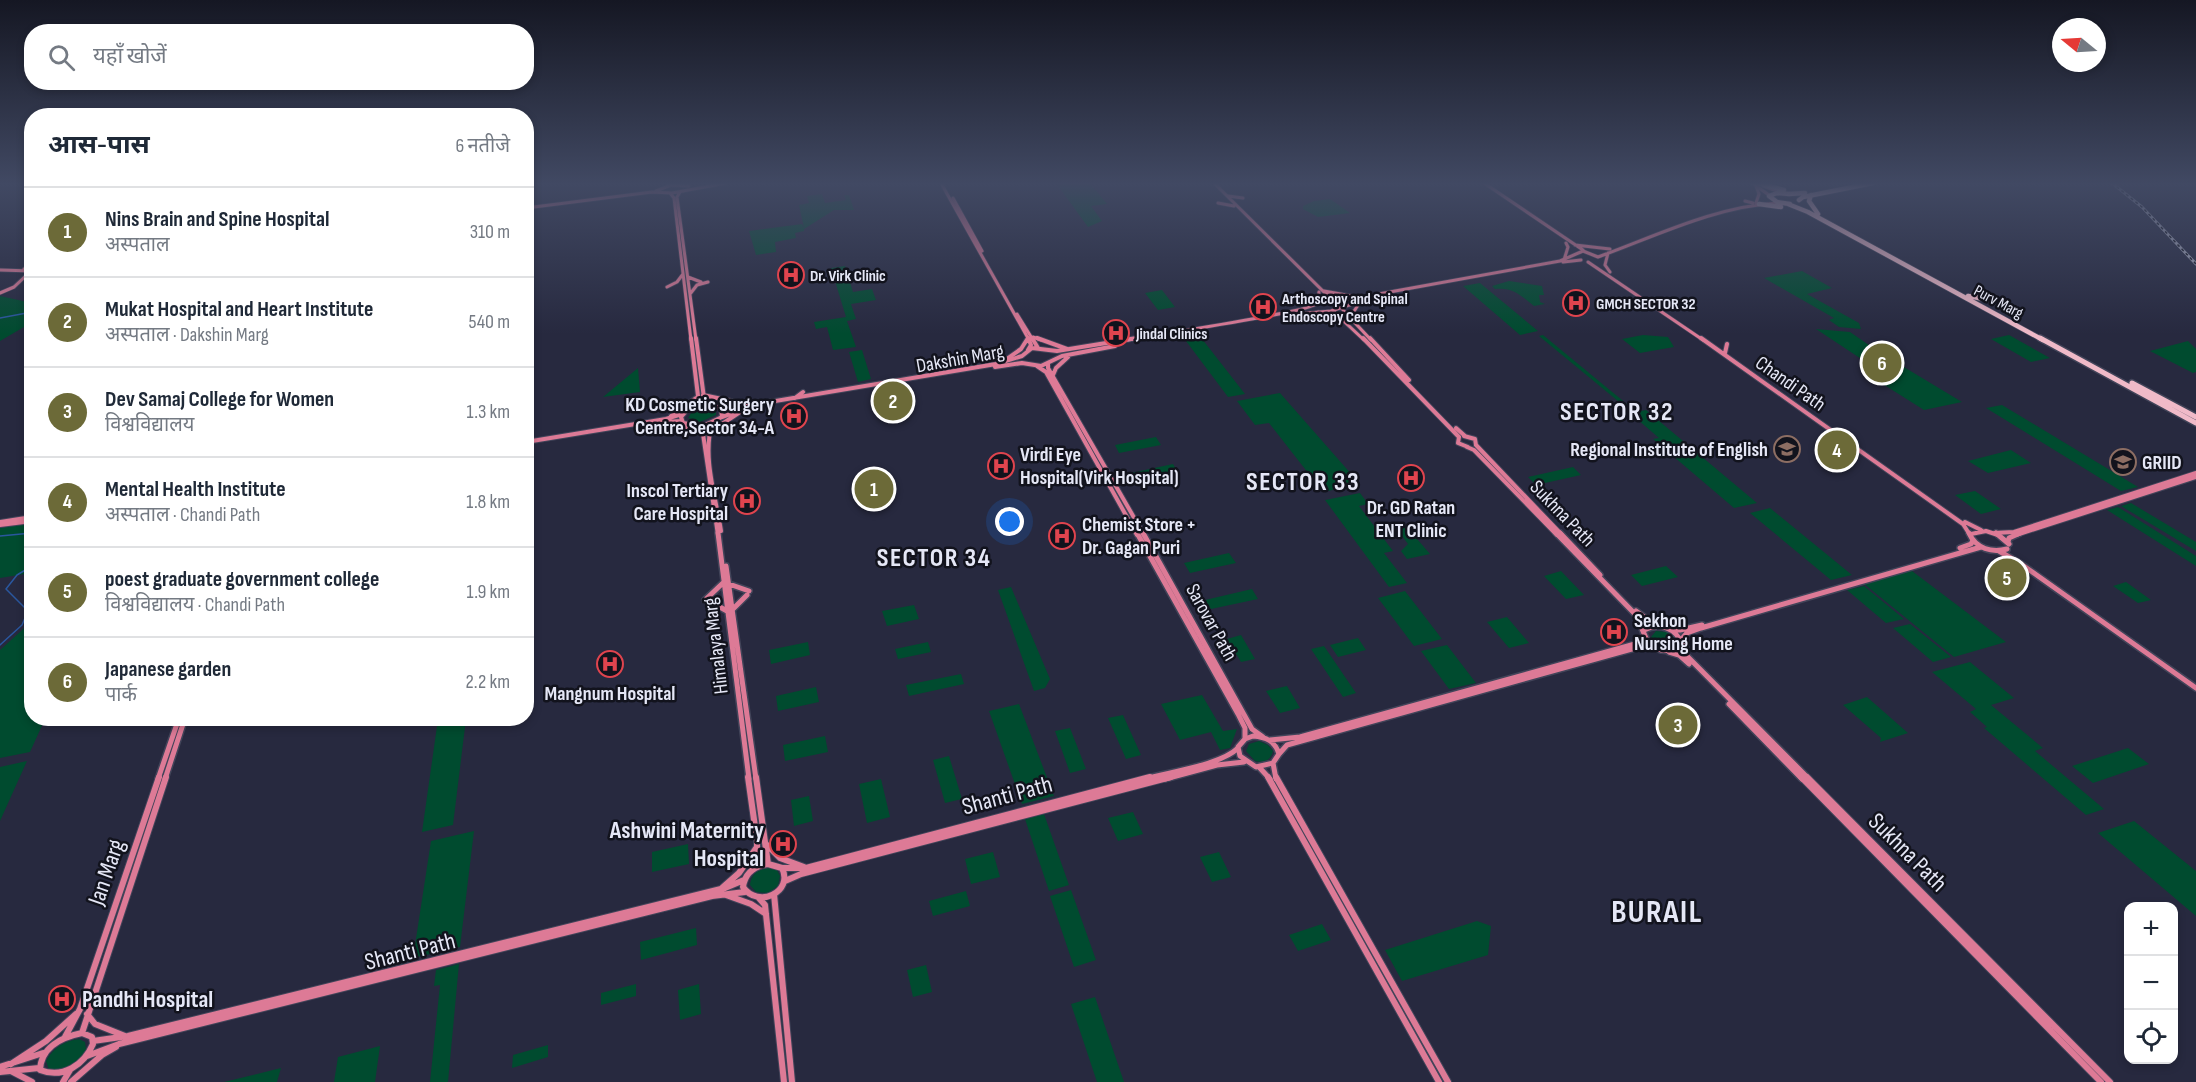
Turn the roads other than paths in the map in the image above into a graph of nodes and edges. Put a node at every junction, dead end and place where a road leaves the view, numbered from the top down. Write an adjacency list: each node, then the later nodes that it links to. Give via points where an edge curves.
1 (680, 233): 21 (main road)
2 (681, 233): 23 (main road)
3 (971, 233): 45 (main road)
4 (1262, 233): 29 (main road)
5 (1554, 233): 9 (main road)
6 (1656, 233): 10 (main road)
7 (1848, 233): 43 (highway, Purv Marg)
8 (1855, 233): 32 (highway, Purv Marg)
9 (1568, 243): 10 (main road); 11 (main road); 12 (main road); 15 (main road)
10 (1609, 250): 11 (main road); 13 (main road); 20 (main road, via 1605,265)
11 (1587, 251): 12 (main road); 13 (main road, Chandi Path)
12 (1574, 254): 14 (main road); 15 (main road)
13 (1597, 259): 16 (main road); 20 (main road, Chandi Path)
14 (1581, 260): 15 (main road); 16 (main road, Chandi Path)
15 (1565, 261): 18 (main road); 34 (main road)
16 (1588, 262): 18 (main road, Chandi Path)
17 (24, 267): 19 (main road)
18 (1599, 267): 90 (main road, Chandi Path, via 1963,524)
19 (0, 270)
20 (1610, 272): 51 (main road, Chandi Path)
21 (684, 273): 27 (main road); 31 (main road)
22 (24, 277): 30 (main road)
23 (688, 277): 25 (main road); 31 (main road)
24 (24, 280): 30 (main road)
25 (701, 282)
26 (708, 282): 31 (main road, via 697,285)
27 (668, 287)
28 (676, 287): 31 (main road)
29 (1320, 292): 33 (main road); 34 (main road); 37 (main road); 39 (main road)
30 (0, 294)
31 (688, 294): 63 (main road); 64 (main road)
32 (1968, 296): 35 (highway); 73 (highway, Purv Marg)
33 (1333, 299): 36 (main road); 37 (main road)
34 (1361, 300): 36 (main road); 38 (main road); 44 (main road)
35 (1990, 300)
36 (1340, 301): 38 (main road)
37 (1322, 302): 39 (main road); 40 (main road)
38 (1344, 308): 41 (main road); 44 (main road)
39 (1306, 310): 40 (main road); 44 (main road); 50 (main road)
40 (1326, 310): 41 (main road)
41 (1334, 311): 44 (main road)
42 (1987, 315): 43 (highway)
43 (2003, 318): 76 (highway, Purv Marg)
44 (1347, 319): 80 (main road); 81 (main road)
45 (1030, 338): 47 (main road); 48 (main road); 50 (main road); 54 (main road)
46 (1727, 344): 51 (main road)
47 (1038, 348): 48 (main road); 49 (main road)
48 (1028, 350): 52 (main road)
49 (1051, 350): 50 (main road); 53 (main road)
50 (1076, 351): 53 (main road); 61 (main road, via 1062,360)
51 (1725, 352): 88 (main road, Chandi Path)
52 (1022, 356): 54 (main road, Dakshin Marg); 55 (main road)
53 (1056, 359): 56 (main road)
54 (1004, 364): 55 (main road, Dakshin Marg); 58 (main road, Dakshin Marg); 59 (main road); 65 (main road, Dakshin Marg)
55 (1028, 364): 57 (main road)
56 (1048, 364): 57 (main road); 61 (main road, Sarovar Path)
57 (1035, 366): 109 (main road, Sarovar Path, via 1046,372 1135,528 1238,714)
58 (995, 367): 60 (main road); 70 (main road, Dakshin Marg)
59 (1017, 367)
60 (988, 372)
61 (1053, 376): 108 (main road, Sarovar Path, via 1252,729)
62 (803, 392): 65 (main road)
63 (704, 395): 66 (main road); 67 (main road)
64 (698, 396): 68 (main road); 74 (main road)
65 (795, 398): 67 (main road, Dakshin Marg)
66 (708, 404): 68 (main road); 69 (main road)
67 (757, 404): 69 (main road, Dakshin Marg)
68 (693, 407): 71 (main road)
69 (721, 408): 72 (main road)
70 (745, 409): 72 (main road, Dakshin Marg); 79 (main road)
71 (682, 414): 74 (main road); 75 (main road)
72 (722, 417): 77 (main road, Dakshin Marg)
73 (2196, 417)
74 (667, 421): 75 (main road); 79 (main road); 82 (main road)
75 (681, 421): 78 (main road)
76 (2196, 423)
77 (712, 424): 78 (main road); 79 (main road, Himalaya Marg)
78 (695, 427): 79 (main road)
79 (706, 434): 95 (main road, Himalaya Marg)
80 (1465, 436): 81 (main road); 83 (main road, Sukhna Path, via 1475,439)
81 (1459, 437): 84 (main road, Sukhna Path, via 1458,443)
82 (534, 442)
83 (1476, 445): 84 (main road); 97 (main road, Sukhna Path, via 1639,614)
84 (1467, 447): 99 (main road, Sukhna Path, via 1636,615)
85 (2196, 475): 89 (main road, via 2014,531); 91 (main road, via 2018,534 2008,538)
86 (24, 520): 87 (main road)
87 (0, 524)
88 (1981, 530): 89 (main road, Chandi Path); 90 (main road)
89 (1994, 533): 91 (main road)
90 (1972, 537): 92 (main road, Chandi Path); 98 (main road, via 1964,547 1721,619)
91 (2008, 542): 93 (main road)
92 (1984, 547): 94 (main road); 101 (main road, via 1701,628)
93 (2007, 549): 94 (main road); 105 (main road)
94 (1998, 551): 105 (main road)
95 (726, 583): 96 (main road, Himalaya Marg); 96 (main road, via 748,593); 96 (main road, via 708,601)
96 (730, 610): 116 (main road, Himalaya Marg); 117 (main road, Himalaya Marg)
97 (1656, 626): 98 (main road); 99 (main road)
98 (1670, 629): 101 (main road)
99 (1644, 630): 100 (main road)
100 (1644, 638): 102 (main road); 110 (main road, via 1635,644 1300,737)
101 (1681, 640): 103 (main road)
102 (1653, 647): 104 (main road); 112 (main road, via 1639,647 1302,741)
103 (1679, 648): 104 (main road); 150 (main road, Sukhna Path)
104 (1669, 651): 149 (main road, Sukhna Path, via 1691,665)
105 (2196, 686)
106 (176, 726): 129 (main road, Jan Marg)
107 (182, 726): 129 (main road, Jan Marg)
108 (1263, 737): 109 (main road); 110 (main road)
109 (1245, 739): 111 (main road)
110 (1270, 740): 112 (main road)
111 (1238, 748): 113 (main road); 121 (main road, Shanti Path, via 1215,760)
112 (1279, 753): 114 (main road)
113 (1244, 762): 115 (main road); 123 (main road, Shanti Path, via 1217,765)
114 (1273, 763): 115 (main road); 148 (main road, via 1276,778)
115 (1258, 767): 147 (main road, via 1270,779)
116 (764, 842): 118 (main road, Himalaya Marg); 121 (main road, via 780,858)
117 (757, 847): 119 (main road, Himalaya Marg); 124 (main road)
118 (768, 864): 119 (main road); 120 (main road)
119 (758, 866): 122 (main road)
120 (782, 868): 121 (main road, Shanti Path); 123 (main road)
121 (806, 868)
122 (744, 880): 124 (main road, Shanti Path); 125 (main road)
123 (785, 881): 126 (main road)
124 (720, 892): 125 (main road, Shanti Path); 128 (main road, via 746,901); 132 (main road, Shanti Path)
125 (745, 892): 127 (main road)
126 (774, 894): 127 (main road); 146 (main road)
127 (759, 898): 128 (main road)
128 (766, 914): 145 (main road)
129 (83, 1012): 130 (main road, Jan Marg); 131 (main road, Jan Marg); 132 (main road, via 95,1024); 137 (main road)
130 (81, 1033): 131 (main road); 133 (main road)
131 (65, 1037): 134 (main road)
132 (124, 1040): 133 (main road, Shanti Path); 135 (main road, Shanti Path); 144 (main road)
133 (93, 1041): 135 (main road)
134 (44, 1053): 137 (main road); 138 (main road)
135 (87, 1056): 139 (main road)
136 (0, 1067): 137 (main road)
137 (11, 1067): 138 (main road); 140 (main road); 142 (main road)
138 (39, 1068): 141 (main road)
139 (70, 1070): 141 (main road); 143 (main road)
140 (0, 1072)
141 (52, 1078)
142 (32, 1082)
143 (63, 1082)
144 (71, 1082)
145 (784, 1082)
146 (792, 1082)
147 (1440, 1082)
148 (1448, 1082)
149 (2101, 1082)
150 (2110, 1082)

